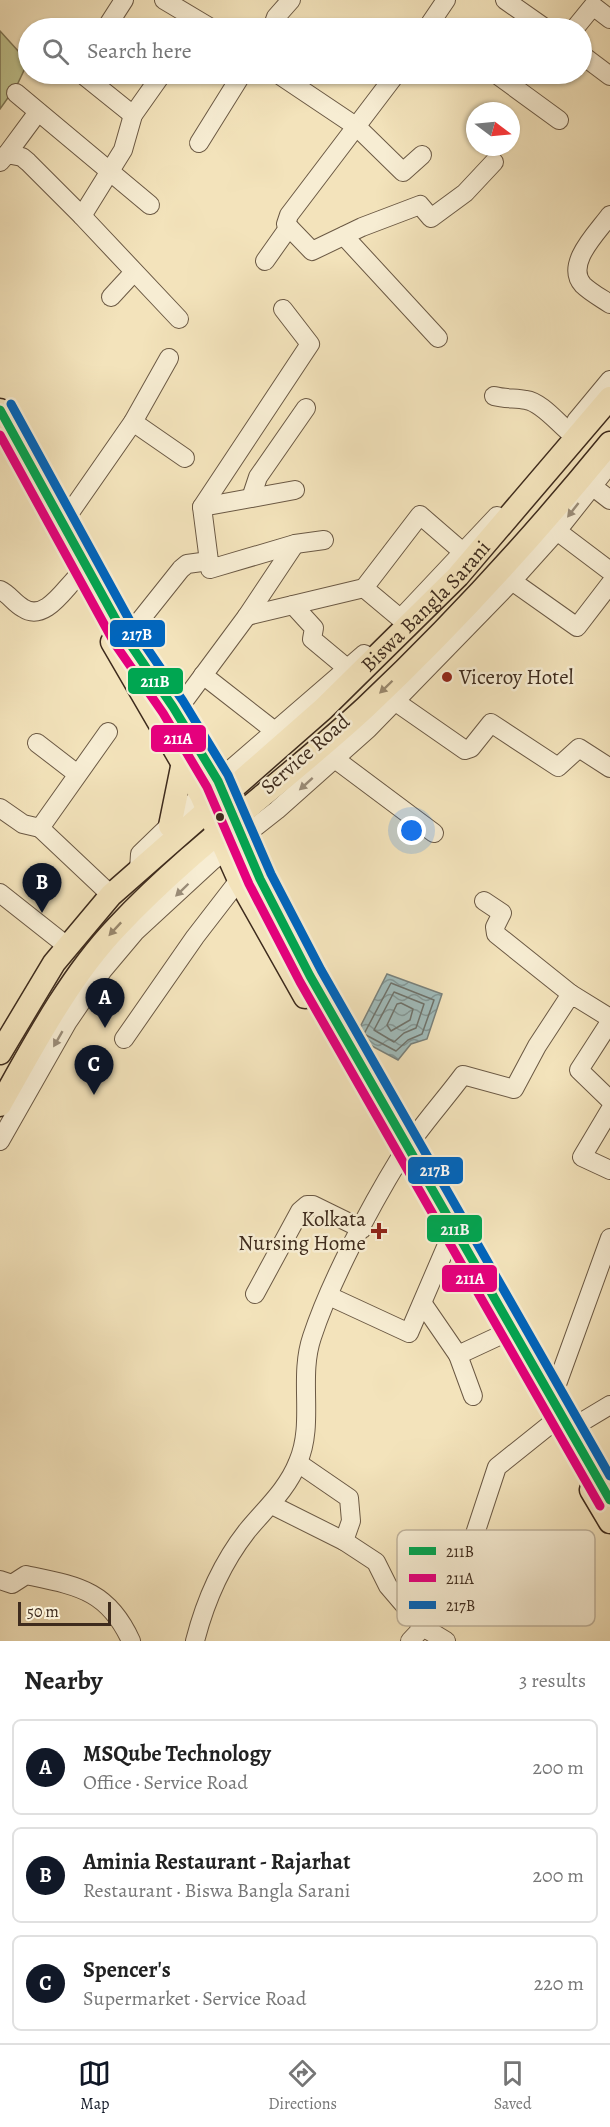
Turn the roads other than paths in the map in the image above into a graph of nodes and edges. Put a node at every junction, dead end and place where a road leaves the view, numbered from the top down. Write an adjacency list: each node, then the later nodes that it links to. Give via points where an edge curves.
1 (124, 0): 6 (street)
2 (164, 0): 7 (street)
3 (291, 0): 8 (street)
4 (446, 0): 9 (street)
5 (505, 0): 10 (street)
6 (112, 18)
7 (190, 18)
8 (276, 18)
9 (436, 18)
10 (531, 18)
11 (583, 18): 12 (street, via 593,6)
12 (610, 19)
13 (592, 62): 14 (street)
14 (610, 76)
15 (94, 84): 23 (street)
16 (155, 84): 23 (street)
17 (236, 84): 26 (street)
18 (293, 84): 25 (street)
19 (389, 84): 25 (street)
20 (510, 84): 24 (street)
21 (16, 93): 22 (street)
22 (38, 112): 28 (street); 30 (street)
23 (133, 115): 30 (street, via 123,150)
24 (559, 120)
25 (357, 127): 27 (street, via 403,172); 34 (street, via 289,214)
26 (199, 143)
27 (422, 155)
28 (3, 158): 33 (street, via 28,162)
29 (494, 162): 35 (street, via 465,193 431,218 420,205)
30 (111, 172): 31 (street); 33 (street)
31 (150, 205)
32 (610, 215): 39 (street, via 577,266 577,276)
33 (82, 216): 37 (street)
34 (289, 227): 35 (street, via 312,251); 36 (street)
35 (344, 236): 42 (street)
36 (265, 261)
37 (134, 272): 38 (street); 41 (street)
38 (111, 297)
39 (610, 304)
40 (283, 309): 59 (street, via 310,344)
41 (179, 319)
42 (438, 338)
43 (169, 358): 49 (street)
44 (610, 380): 46 (street, Service Road)
45 (494, 396): 50 (street, via 535,403)
46 (601, 403): 50 (street, Service Road); 64 (main road, Biswa Bangla Sarani)
47 (306, 408): 57 (street, via 258,477)
48 (0, 410): 60 (main road)
49 (133, 422): 53 (street); 60 (street)
50 (568, 431): 64 (street, Service Road)
51 (0, 441): 66 (main road)
52 (610, 443): 91 (main road, Biswa Bangla Sarani, one-way to 91, via 532,536 427,647)
53 (185, 458)
54 (610, 464): 55 (street, Service Road)
55 (592, 486): 58 (street); 61 (street, Service Road, one-way to 61)
56 (295, 490): 57 (street)
57 (251, 498): 59 (street)
58 (610, 500)
59 (202, 507): 65 (street)
60 (62, 524): 74 (main road)
61 (557, 531): 67 (street, Service Road); 68 (street)
62 (324, 540): 63 (street)
63 (295, 544): 65 (street, via 210,569); 72 (street)
64 (467, 556): 69 (street, via 420,515); 73 (street, Service Road); 86 (main road, Biswa Bangla Sarani, via 323,709)
65 (209, 561): 74 (street, via 187,564 181,569)
66 (76, 578): 70 (street, via 38,612 24,609); 83 (main road)
67 (512, 581): 68 (street, via 578,627); 77 (street, Service Road)
68 (609, 583)
69 (364, 588): 71 (street); 73 (street)
70 (0, 590)
71 (293, 605): 72 (street); 75 (street, via 314,628 312,639)
72 (247, 616): 76 (street)
73 (400, 619): 75 (street, Service Road)
74 (126, 638): 78 (main road)
75 (348, 669): 80 (street, Service Road)
76 (203, 675): 78 (street, via 184,701); 80 (street)
77 (396, 702): 82 (street, Service Road); 84 (street, via 465,750 491,723 558,767 579,748)
78 (173, 707): 86 (main road)
79 (108, 732): 85 (street)
80 (276, 732): 86 (street, Service Road)
81 (37, 743): 85 (street)
82 (335, 759): 90 (street); 91 (street, Service Road, one-way to 91, via 277,810)
83 (183, 762): 86 (main road); 88 (main road)
84 (610, 768)
85 (76, 773): 89 (street)
86 (212, 795): 88 (street, Service Road); 91 (main road); 92 (main road, Biswa Bangla Sarani)
87 (0, 808): 89 (street, via 22,824)
88 (170, 826): 92 (street, Service Road, via 140,854)
89 (40, 828): 94 (street)
90 (434, 833)
91 (230, 835): 93 (main road); 103 (main road, Biswa Bangla Sarani, one-way to 103, via 138,906 105,940 75,981); 105 (street, Service Road, one-way to 105, via 103,970 67,1023); 106 (main road, via 261,879)
92 (139, 870): 94 (main road, Biswa Bangla Sarani)
93 (239, 880): 100 (street); 106 (main road, via 360,1094)
94 (111, 895): 97 (main road, Biswa Bangla Sarani)
95 (1, 897): 97 (street)
96 (484, 901): 98 (street, via 502,913 496,934)
97 (67, 946): 101 (main road, Biswa Bangla Sarani)
98 (571, 994): 99 (street); 106 (street, via 514,1089 463,1075)
99 (610, 1020): 102 (street, via 579,1070)
100 (124, 1039)
101 (0, 1053)
102 (610, 1100)
103 (0, 1106)
104 (610, 1110): 107 (street, via 582,1157)
105 (0, 1141)
106 (406, 1151): 108 (street); 110 (main road); 118 (main road)
107 (610, 1170)
108 (362, 1229): 111 (street, via 313,1204 307,1205 300,1211); 112 (street)
109 (610, 1238): 118 (street)
110 (449, 1240): 113 (street); 114 (main road)
111 (255, 1294)
112 (329, 1296): 113 (street, via 409,1333); 119 (street, via 312,1337 305,1369 304,1445)
113 (423, 1304): 115 (street)
114 (501, 1335): 115 (street); 118 (main road)
115 (458, 1355): 116 (street)
116 (473, 1396)
117 (610, 1405): 118 (street)
118 (559, 1416): 120 (main road); 122 (main road); 123 (street, via 497,1467)
119 (298, 1463): 121 (street); 124 (street, via 349,1498 351,1521)
120 (610, 1500)
121 (272, 1505): 124 (street); 129 (street, via 226,1563 213,1587)
122 (610, 1522)
123 (476, 1530)
124 (344, 1541): 126 (street, via 376,1562)
125 (0, 1580): 128 (street, via 12,1584 26,1575 97,1596 115,1610)
126 (397, 1597)
127 (423, 1627): 130 (street); 131 (street)
128 (131, 1641)
129 (195, 1641)
130 (410, 1641)
131 (446, 1641)

